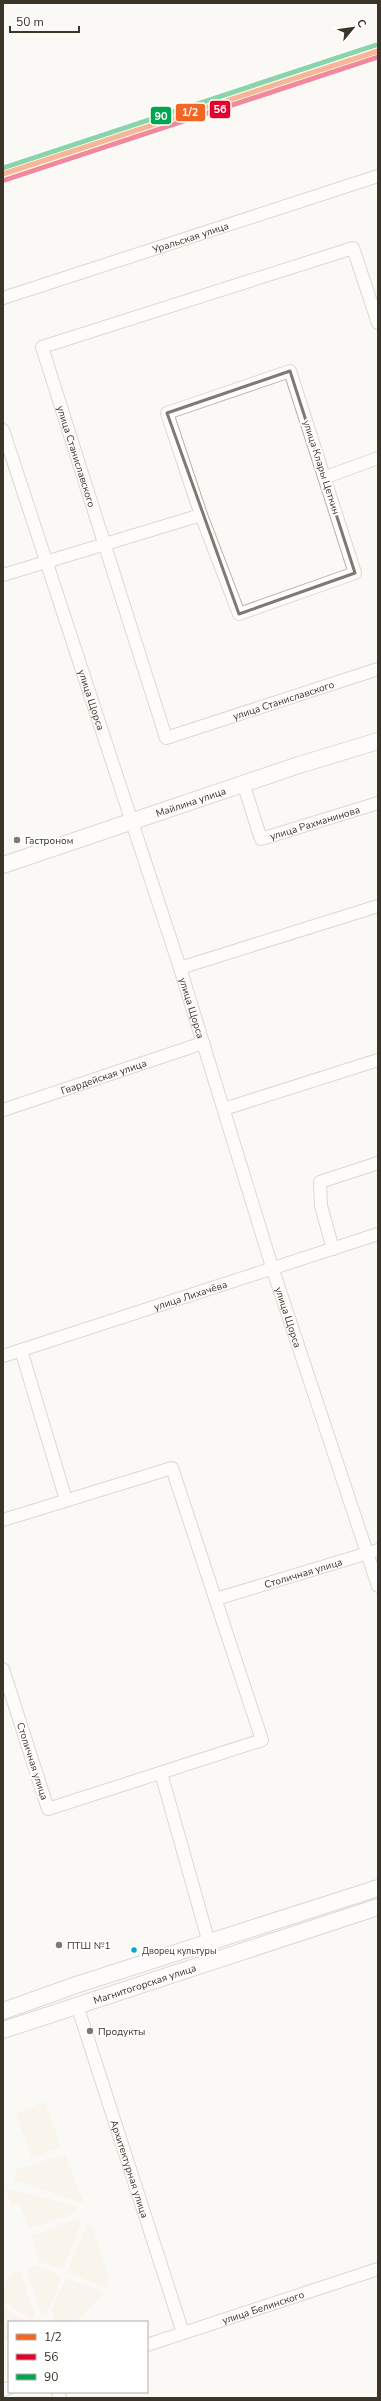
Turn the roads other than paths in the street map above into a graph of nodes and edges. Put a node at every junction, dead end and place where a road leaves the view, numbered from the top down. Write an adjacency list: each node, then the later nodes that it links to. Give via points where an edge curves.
1 (378, 176): 2 (street, Уральская улица)
2 (3, 298)
3 (378, 322): 8 (street, улица Станиславского, via 353,248 42,347)
4 (3, 430): 9 (street, улица Щорса)
5 (378, 458): 6 (street)
6 (326, 477): 7 (street, улица Клары Цеткин, via 355,573 239,614); 7 (street, улица Клары Цеткин, via 290,371 167,413)
7 (201, 515): 8 (street)
8 (104, 544): 9 (street); 11 (street, улица Станиславского, via 166,738)
9 (46, 560): 10 (street); 15 (street, улица Щорса)
10 (3, 575)
11 (378, 669)
12 (378, 741): 13 (main road, Майлина улица)
13 (243, 783): 14 (street, улица Рахманинова, via 262,839); 15 (main road, Майлина улица)
14 (378, 803)
15 (131, 822): 16 (main road, Майлина улица); 18 (street, улица Щорса)
16 (3, 865)
17 (378, 906): 18 (street)
18 (180, 968): 19 (street, улица Щорса)
19 (204, 1043): 21 (street, улица Щорса); 22 (street, Гвардейская улица)
20 (378, 1060): 21 (street)
21 (224, 1109): 26 (street, улица Щорса)
22 (3, 1110)
23 (378, 1163): 25 (street, via 320,1182 320,1206)
24 (378, 1234): 25 (street, улица Лихачёва)
25 (333, 1249): 26 (street, улица Лихачёва)
26 (272, 1267): 27 (street, улица Лихачёва); 31 (street, улица Щорса)
27 (21, 1350): 28 (street, улица Лихачёва); 29 (street)
28 (3, 1356)
29 (66, 1500): 30 (street, Столичная улица); 33 (street, Столичная улица, via 172,1468)
30 (3, 1520)
31 (372, 1552): 32 (street, улица Щорса); 33 (street, Столичная улица)
32 (378, 1586)
33 (216, 1599): 35 (street, Столичная улица, via 262,1740)
34 (3, 1670): 35 (street, Столичная улица, via 48,1809)
35 (161, 1773): 38 (street)
36 (378, 1888): 38 (main road, Магнитогорская улица)
37 (378, 1906): 39 (main road, Магнитогорская улица)
38 (209, 1942): 40 (main road, Магнитогорская улица)
39 (77, 2005): 41 (main road, Магнитогорская улица); 43 (street, Архитектурная улица)
40 (3, 2011)
41 (3, 2030)
42 (378, 2269): 43 (street, улица Белинского)
43 (183, 2333): 44 (street, улица Белинского)
44 (148, 2345)

